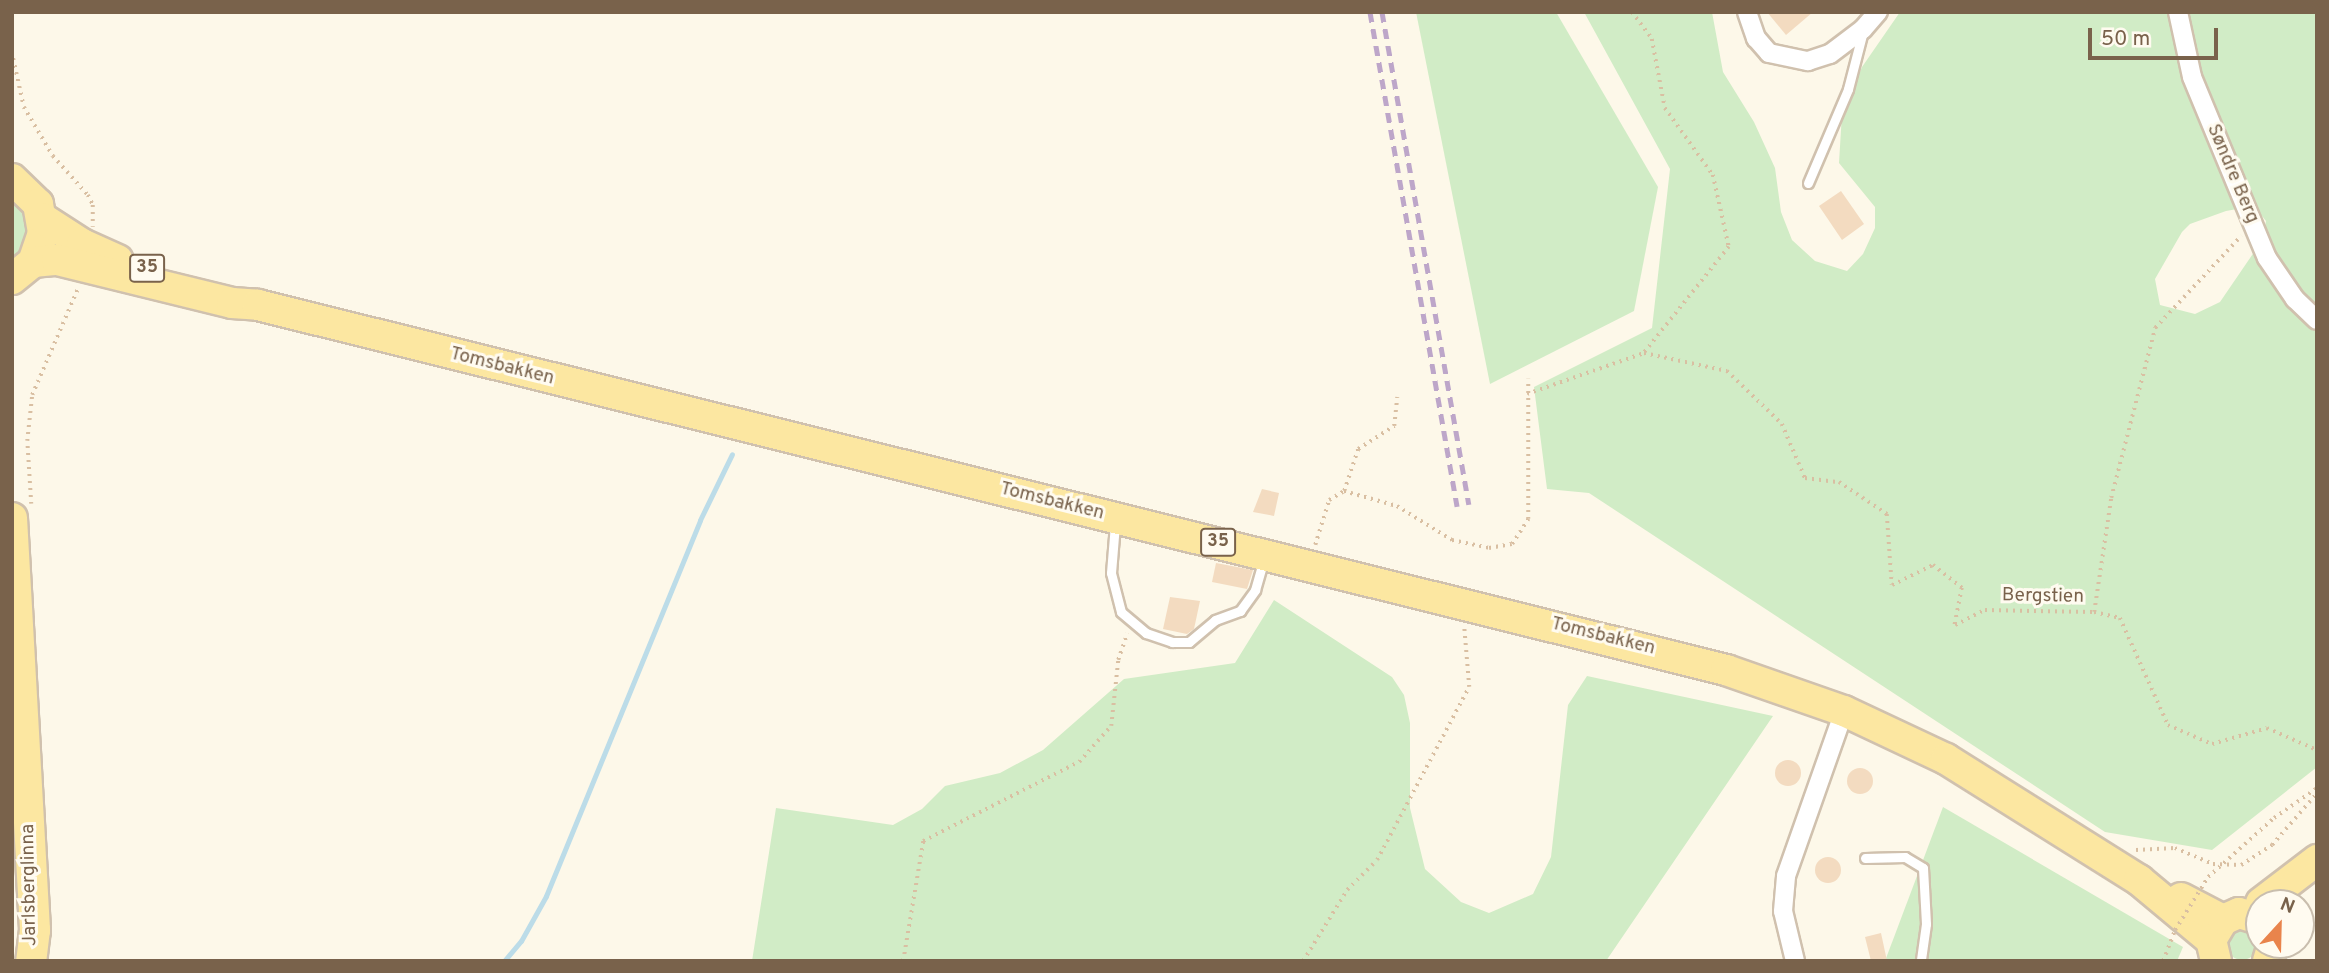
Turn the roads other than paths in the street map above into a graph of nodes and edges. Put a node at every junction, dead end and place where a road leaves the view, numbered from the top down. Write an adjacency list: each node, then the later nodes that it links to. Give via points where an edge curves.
1 (1747, 12): 4 (street, via 1763,46 1786,59 1808,61 1830,54)
2 (1878, 12): 4 (street)
3 (2178, 12): 10 (street, Søndre Berg, via 2192,77 2267,258 2295,299)
4 (1863, 29): 6 (lane, via 1848,89)
5 (12, 179): 7 (main road, 35, via 30,192)
6 (1808, 183)
7 (42, 218): 8 (main road, 35, via 40,248); 9 (main road, 35, via 116,259)
8 (19, 277): 9 (main road, 35, via 57,260 232,303)
9 (258, 305): 12 (main road, Tomsbakken / 35)
10 (2317, 320)
11 (22, 513): 20 (main road, Jarlsberglinna, via 35,930)
12 (1116, 517): 13 (main road, Tomsbakken / 35); 13 (lane, via 1111,573 1121,612 1131,624 1159,639 1193,640 1215,620 1240,611 1255,590)
13 (1265, 553): 14 (main road, Tomsbakken / 35, via 1713,666)
14 (1843, 711): 19 (main road, Tomsbakken / 35, via 1984,780 2139,880); 21 (street, via 1786,876 1783,911)
15 (12, 810): 20 (main road, Jarlsberglinna, via 23,935)
16 (1866, 858): 22 (lane, via 1905,857 1923,868 1926,924)
17 (2317, 860): 18 (main road); 19 (main road)
18 (2300, 889)
19 (2234, 931)
20 (31, 960)
21 (1795, 961)
22 (1921, 961)

